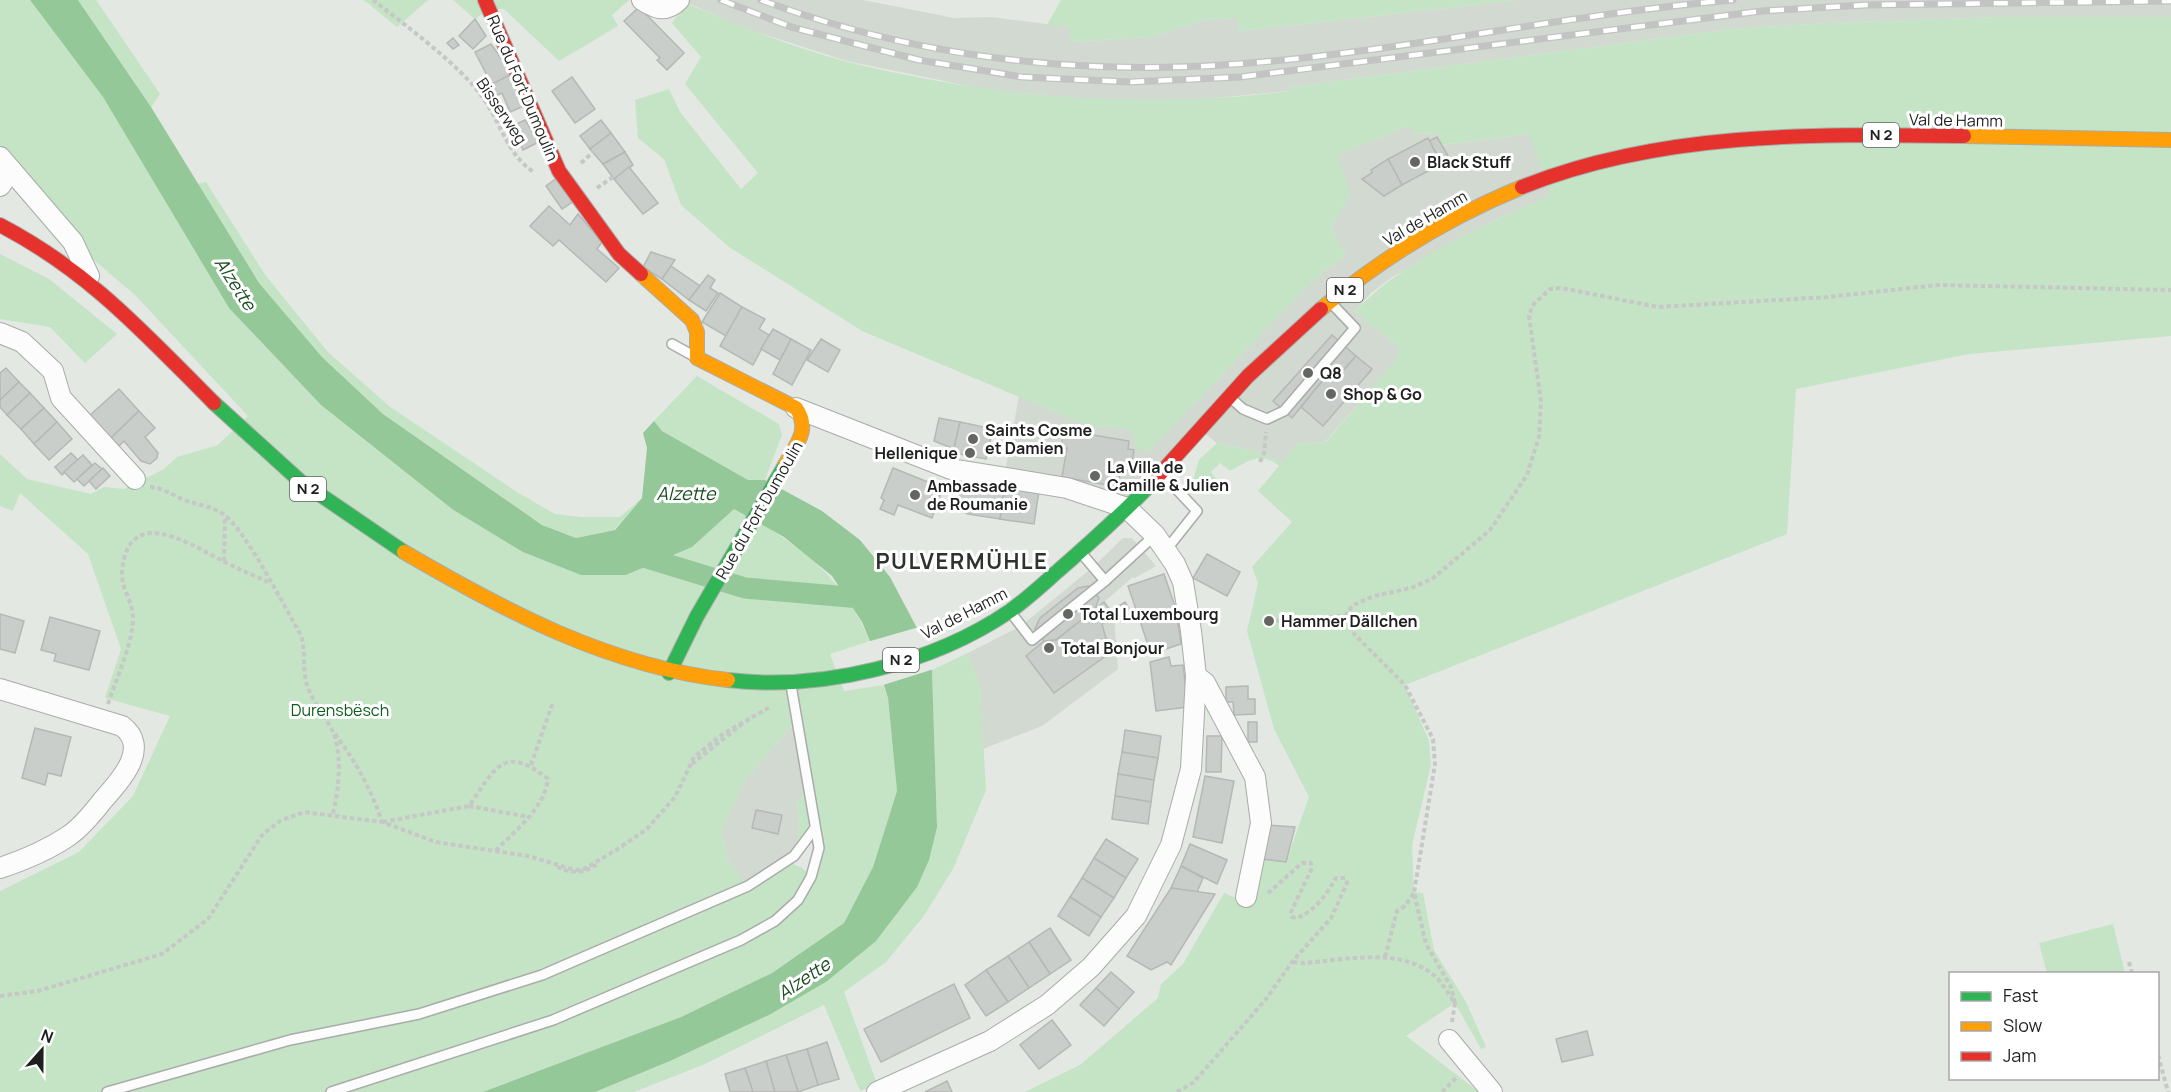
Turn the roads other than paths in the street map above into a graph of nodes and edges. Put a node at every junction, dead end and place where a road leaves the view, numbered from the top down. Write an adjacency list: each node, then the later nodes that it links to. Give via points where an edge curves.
1 (485, 0): 11 (main road, Rue du Fort Dumoulin, via 559,171 619,254 692,320 697,332)
2 (642, 0): 3 (street, via 664,9)
3 (679, 0)
4 (2171, 140): 8 (main road, Val de Hamm / N 2, via 1804,134 1706,141 1594,162 1529,183 1431,230)
5 (4, 171): 7 (street, via 73,242)
6 (0, 225): 7 (main road, N 2, via 52,252)
7 (91, 280): 21 (main road, N 2, via 294,478 356,524 412,559 569,639)
8 (1330, 302): 12 (main road, Val de Hamm / N 2); 12 (lane, via 1355,328 1284,411 1267,419 1243,409)
9 (0, 333): 15 (street, via 22,342 53,371 61,398)
10 (672, 344): 11 (lane)
11 (697, 358): 13 (main road)
12 (1229, 397): 14 (main road, Val de Hamm / N 2)
13 (796, 408): 16 (street, via 951,469 1067,488); 21 (main road, Rue du Fort Dumoulin, via 804,426 799,441 697,616)
14 (1161, 473): 16 (main road, Val de Hamm / N 2); 17 (lane, via 1197,511)
15 (135, 479)
16 (1127, 508): 17 (street); 18 (main road, Val de Hamm / N 2)
17 (1161, 542): 19 (lane); 22 (street, via 1183,582)
18 (1080, 551): 19 (lane); 20 (main road, Val de Hamm / N 2)
19 (1105, 581): 20 (lane, via 1032,640)
20 (1010, 611): 23 (main road, Val de Hamm / N 2, via 962,637 880,667)
21 (669, 673): 23 (main road, N 2, via 727,681)
22 (1196, 676): 27 (street, via 1205,683 1255,777 1261,823); 31 (street, via 1191,769 1171,845 1136,915 1090,967 1047,1005 990,1041)
23 (790, 681): 25 (lane)
24 (0, 689): 26 (street, via 122,726 134,751 122,778 70,835 31,858)
25 (815, 828): 29 (lane, via 794,856 748,886 542,975 419,1014 291,1040); 30 (lane, via 819,849 811,877 798,900 741,940 553,1020)
26 (0, 868)
27 (1246, 897)
28 (1449, 1040): 32 (street)
29 (107, 1092)
30 (331, 1092)
31 (877, 1092)
32 (1492, 1092)

